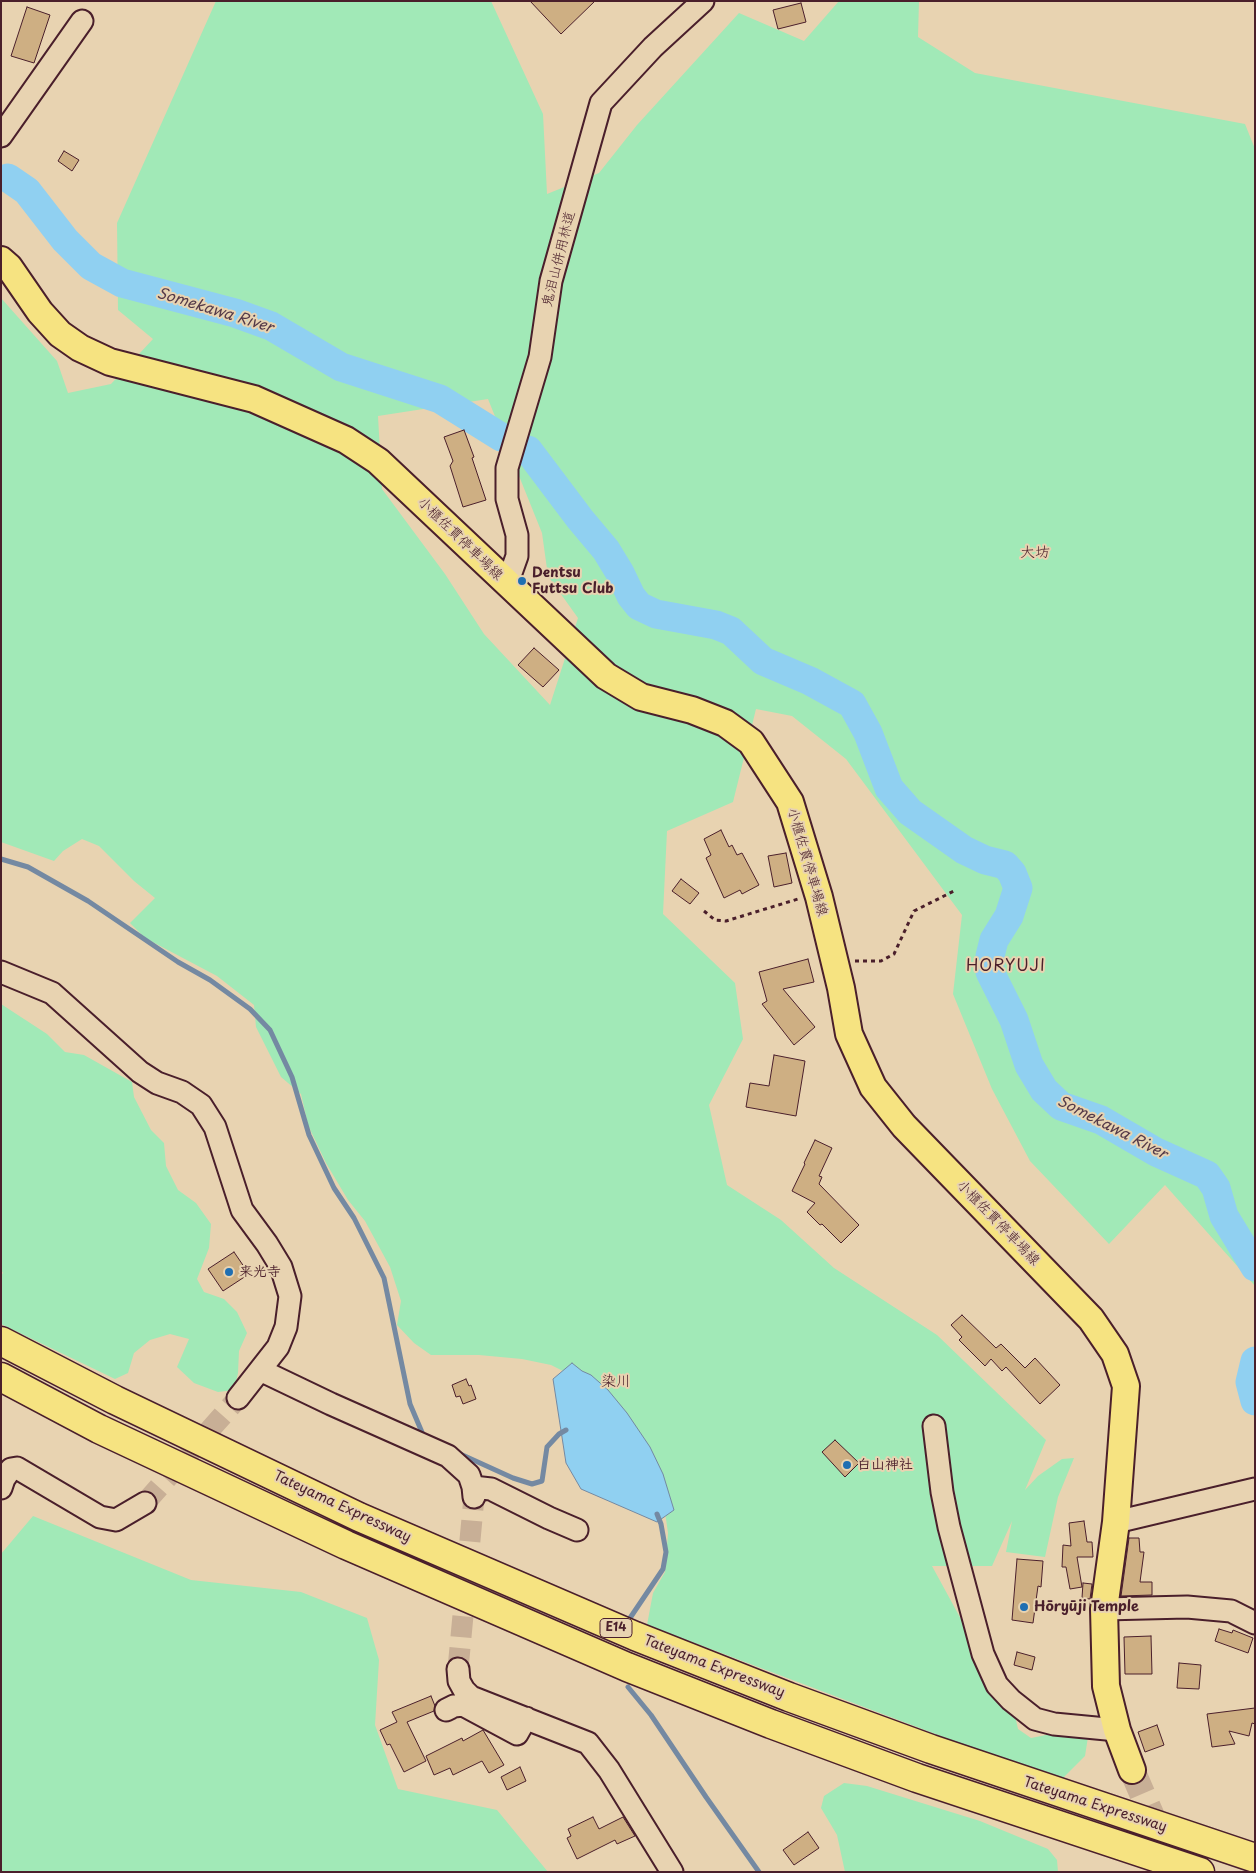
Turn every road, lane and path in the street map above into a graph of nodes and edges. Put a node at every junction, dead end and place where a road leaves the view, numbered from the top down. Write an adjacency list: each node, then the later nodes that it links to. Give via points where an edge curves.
1 (703, 1): 5 (street, 鬼泪山併用林道, via 653,47 601,104 551,282 540,357 507,468 507,499 517,535 517,556)
2 (82, 21): 3 (street)
3 (1, 136)
4 (1, 260): 5 (main road, 小櫃佐貫停車場線, via 53,327 80,348 110,362 254,399 346,440 378,460)
5 (507, 584): 7 (main road, 小櫃佐貫停車場線, via 606,676 641,697 692,710 725,723 751,742 790,802)
6 (954, 891): 9 (path, via 914,911 894,954 881,961)
7 (819, 897): 8 (path, via 782,903 726,921 715,920); 9 (main road, 小櫃佐貫停車場線)
8 (704, 911)
9 (835, 961): 20 (main road, 小櫃佐貫停車場線, via 850,1034 873,1087 904,1126 1092,1319 1115,1354 1126,1386)
10 (1, 972): 12 (street, via 52,993 140,1072 201,1105 215,1127 242,1210 281,1267 290,1296 281,1340)
11 (1, 1341): 30 (highway, Tateyama Expressway / E14, via 115,1400 359,1517 635,1636 931,1750)
12 (260, 1370): 14 (street); 21 (street, via 448,1456 469,1475 474,1492 492,1489)
13 (1, 1377): 32 (highway, E14, via 99,1428 346,1545 627,1667 917,1778)
14 (238, 1398)
15 (934, 1426): 28 (street, via 942,1492 952,1536 983,1654 997,1685 1016,1706 1035,1719)
16 (9, 1464): 17 (street, via 11,1470); 19 (street, via 100,1517 116,1520)
17 (1, 1488)
18 (1255, 1488): 20 (street)
19 (145, 1503)
20 (1116, 1522): 23 (main road, 小櫃佐貫停車場線)
21 (577, 1530)
22 (1047, 1607): 23 (path)
23 (1104, 1610): 24 (street, via 1187,1607 1231,1611); 28 (main road, 小櫃佐貫停車場線, via 1106,1686)
24 (1255, 1623)
25 (458, 1669): 27 (street, via 459,1681 471,1697)
26 (446, 1710): 27 (street, via 464,1705 517,1734)
27 (526, 1718): 31 (street, via 588,1744 609,1770)
28 (1117, 1730): 29 (main road, 小櫃佐貫停車場線)
29 (1132, 1770)
30 (1255, 1858)
31 (672, 1872)
32 (1200, 1872)

